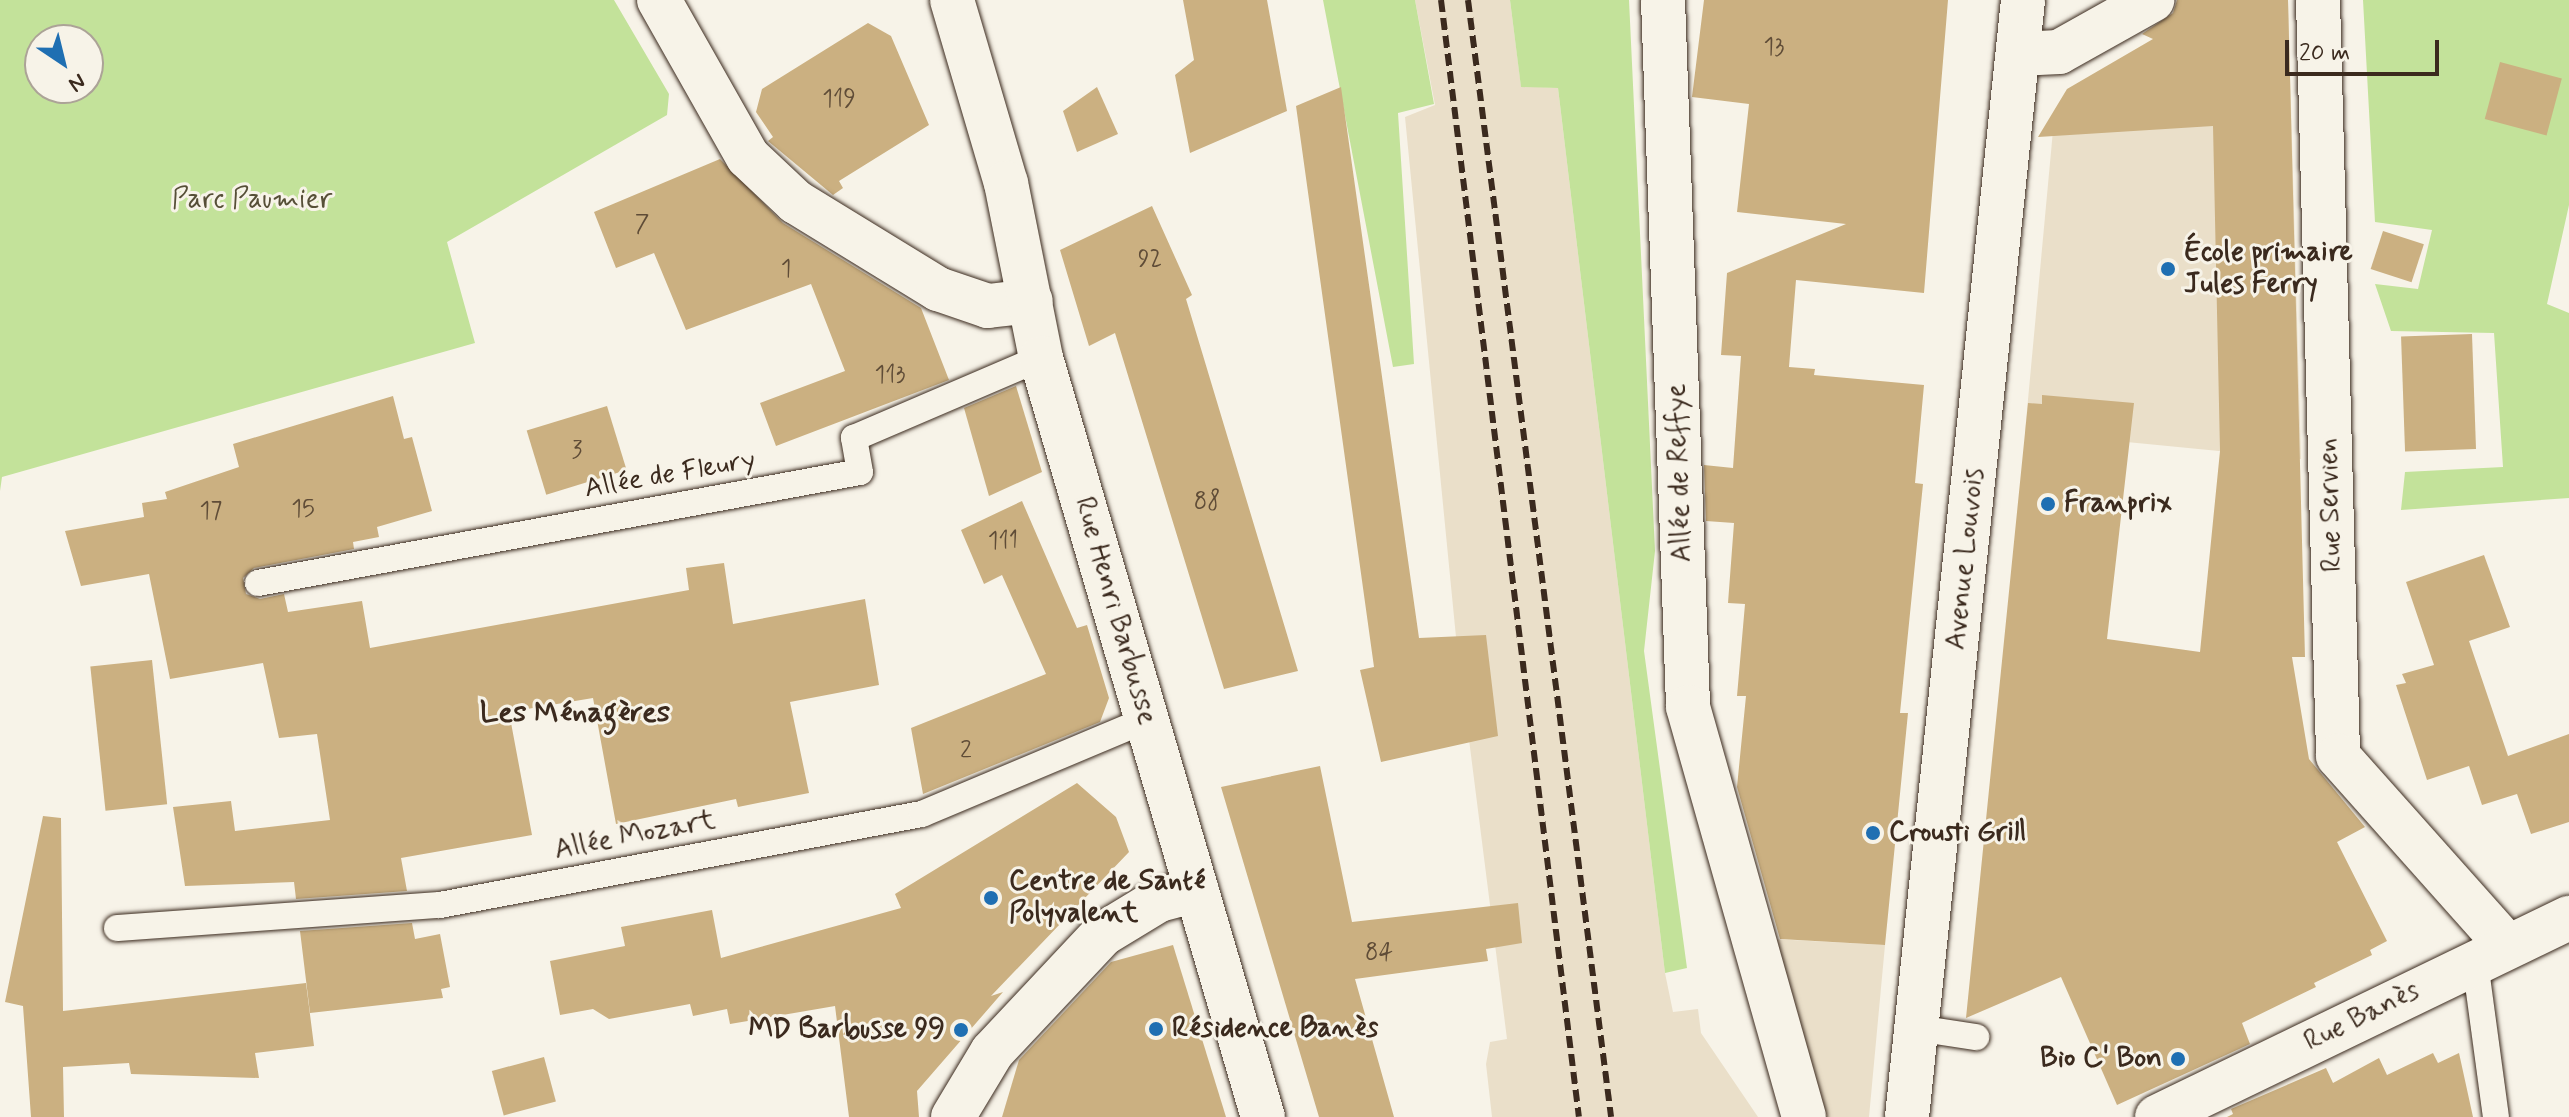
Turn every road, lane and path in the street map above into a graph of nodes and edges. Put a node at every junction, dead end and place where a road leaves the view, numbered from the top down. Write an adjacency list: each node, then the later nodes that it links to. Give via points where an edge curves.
1 (659, 0): 8 (street, via 748,157 796,202 938,289 988,306)
2 (952, 0): 8 (street, Rue Henri Barbusse, via 1006,183)
3 (1663, 0): 20 (street, Allée de Reffye, via 1688,707)
4 (2023, 0): 7 (street, Avenue Louvois)
5 (2152, 0): 7 (street, via 2059,52)
6 (2318, 0): 15 (street, Rue Servien, via 2338,756)
7 (2018, 54): 16 (street, Avenue Louvois)
8 (1031, 301): 9 (street, Rue Henri Barbusse)
9 (1041, 358): 10 (lane, Allée de Fleury, via 854,438 860,472); 11 (street, Rue Henri Barbusse)
10 (258, 583)
11 (1146, 720): 12 (street, Rue Henri Barbusse); 14 (lane, Allée Mozart, via 922,814 440,905)
12 (1197, 890): 18 (street, via 1159,900 1103,934 992,1052); 19 (street, Rue Henri Barbusse)
13 (2569, 918): 15 (street, Rue Banès)
14 (117, 928)
15 (2491, 954): 22 (street, Rue Banès); 23 (lane)
16 (1917, 1028): 17 (lane); 21 (street, Avenue Louvois)
17 (1976, 1037)
18 (953, 1117)
19 (1263, 1117)
20 (1804, 1117)
21 (1907, 1117)
22 (2157, 1117)
23 (2496, 1117)

